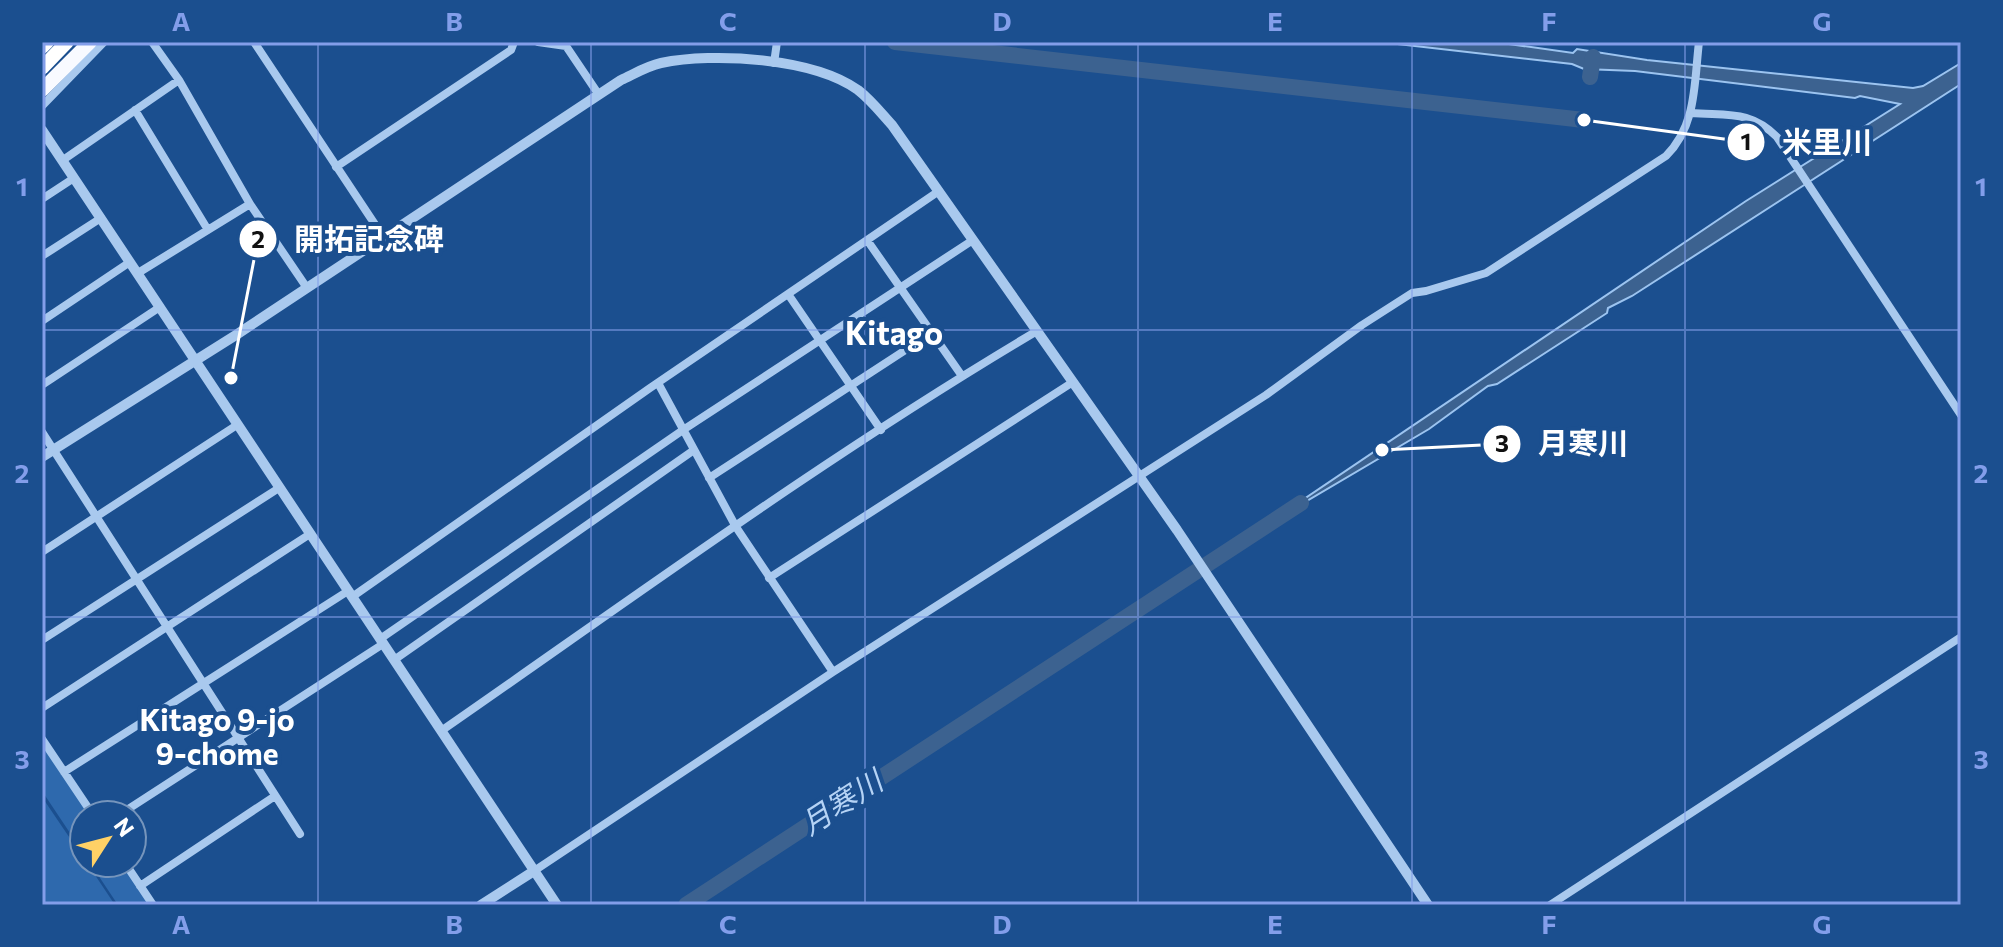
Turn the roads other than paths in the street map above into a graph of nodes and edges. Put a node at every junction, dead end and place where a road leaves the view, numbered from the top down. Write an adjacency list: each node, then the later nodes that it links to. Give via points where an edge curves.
1 (47, 42): 11 (highway)
2 (67, 42): 13 (highway)
3 (90, 42): 15 (highway)
4 (104, 42): 17 (street)
5 (152, 42): 14 (street)
6 (254, 42): 22 (street)
7 (514, 42): 22 (street, via 511,50)
8 (538, 42): 16 (street, via 566,46)
9 (1699, 42): 19 (street)
10 (777, 43): 12 (street)
11 (42, 47)
12 (774, 63): 16 (street, via 691,58 656,64); 24 (street, via 818,72 856,89 892,125)
13 (42, 68)
14 (179, 80): 18 (street); 26 (street)
15 (42, 90)
16 (599, 95): 29 (street)
17 (42, 106)
18 (135, 110): 21 (street); 28 (street)
19 (1691, 113): 49 (street, via 1750,117 1777,137); 57 (street, via 1685,134 1666,156 1486,273 1412,293)
20 (42, 130): 21 (street)
21 (63, 160): 23 (street)
22 (336, 167): 29 (street)
23 (74, 178): 25 (street); 27 (street)
24 (939, 191): 30 (street); 31 (street)
25 (42, 199)
26 (250, 204): 28 (street); 35 (street)
27 (101, 218): 32 (street); 33 (street)
28 (208, 230): 34 (street)
29 (384, 238): 35 (street)
30 (867, 240): 36 (street); 37 (street)
31 (973, 240): 36 (street); 40 (street)
32 (42, 256)
33 (130, 262): 34 (street); 39 (street)
34 (138, 273): 38 (street)
35 (307, 288): 43 (street)
36 (901, 289): 41 (street); 42 (street)
37 (788, 294): 42 (street); 46 (street)
38 (160, 307): 43 (street); 47 (street)
39 (42, 321)
40 (1037, 331): 44 (street); 45 (street)
41 (930, 334): 44 (street); 48 (street)
42 (818, 339): 48 (street); 51 (street)
43 (193, 360): 50 (street); 54 (street)
44 (962, 376): 52 (street)
45 (1073, 382): 57 (street); 64 (street)
46 (658, 383): 51 (street); 66 (street)
47 (42, 385)
48 (850, 386): 52 (street); 58 (street)
49 (1961, 415)
50 (237, 425): 59 (street); 60 (street)
51 (683, 430): 55 (street); 70 (street)
52 (881, 430): 61 (street)
53 (42, 432): 54 (street)
54 (54, 449): 56 (street); 60 (street)
55 (694, 450): 58 (street); 71 (street)
56 (42, 457)
57 (1139, 476): 72 (street); 89 (street)
58 (709, 478): 61 (street)
59 (279, 488): 62 (street); 65 (street)
60 (96, 516): 63 (street); 65 (street)
61 (736, 527): 64 (street); 75 (street)
62 (310, 534): 66 (street); 67 (street)
63 (42, 552)
64 (769, 578): 72 (street)
65 (135, 579): 67 (street); 69 (street)
66 (350, 594): 70 (street); 73 (street)
67 (165, 627): 73 (street); 74 (street)
68 (1961, 637): 90 (street)
69 (42, 640)
70 (381, 641): 71 (street); 76 (street)
71 (394, 660): 75 (street)
72 (833, 672): 83 (street)
73 (201, 683): 76 (street); 78 (street)
74 (42, 708)
75 (441, 731): 83 (street)
76 (237, 738): 79 (street); 81 (street)
77 (42, 739): 78 (street)
78 (64, 772): 80 (street)
79 (275, 796): 82 (street); 85 (street)
80 (82, 799)
81 (144, 799)
82 (300, 834)
83 (534, 871): 87 (street); 88 (street)
84 (135, 879): 85 (street)
85 (140, 886): 86 (street)
86 (153, 905)
87 (481, 905)
88 (557, 905)
89 (1428, 905)
90 (1550, 905)

